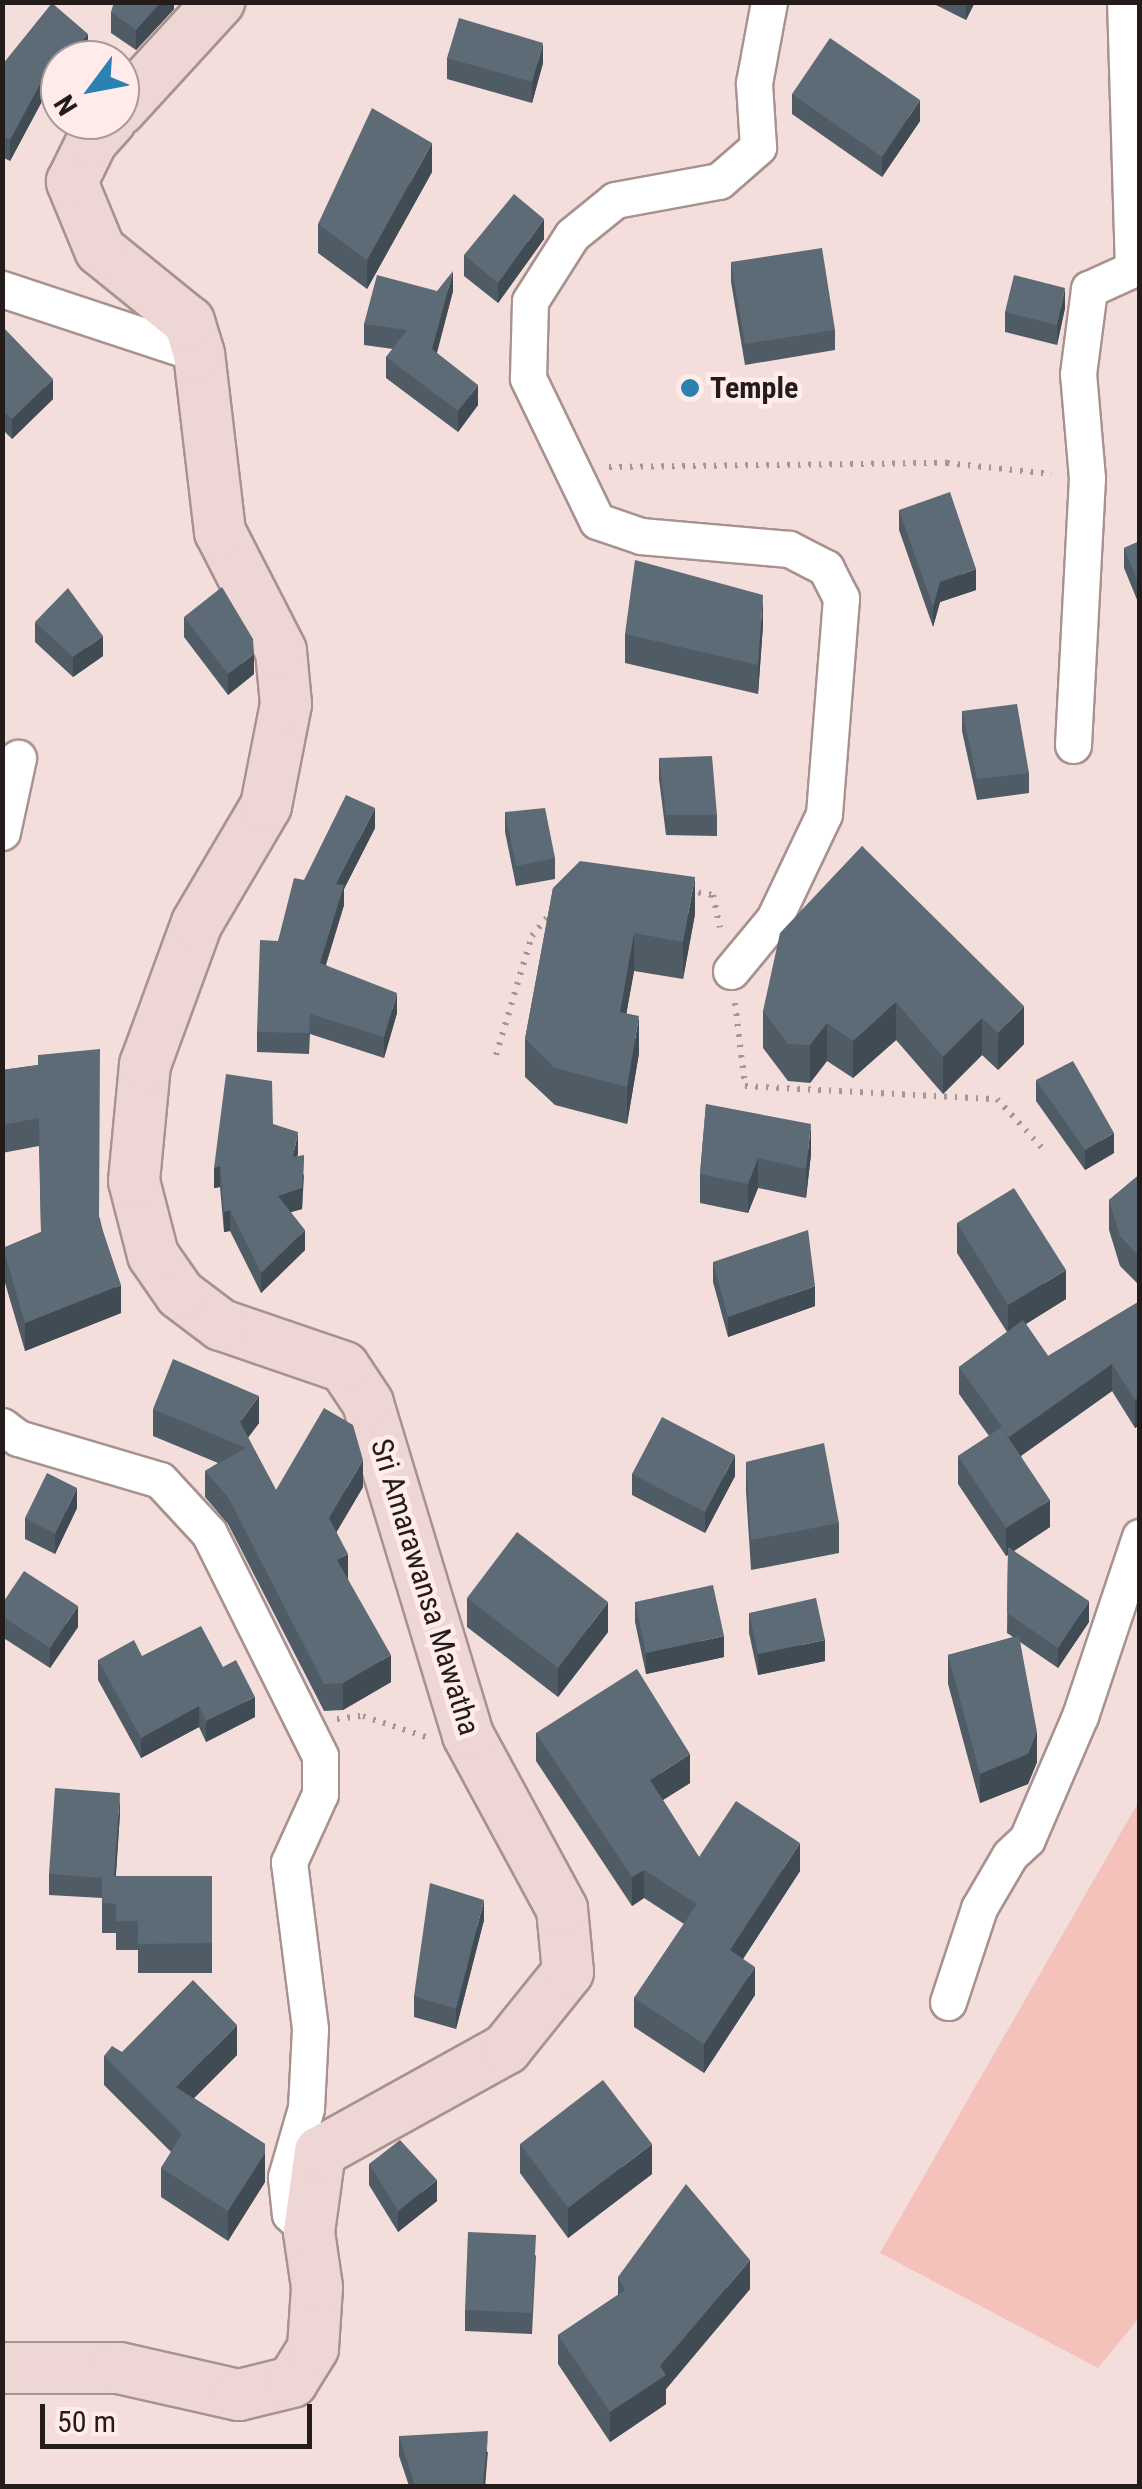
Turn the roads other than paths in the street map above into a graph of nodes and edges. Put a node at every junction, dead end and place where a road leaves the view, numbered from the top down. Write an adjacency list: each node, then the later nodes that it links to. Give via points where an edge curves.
1 (219, 2): 4 (street)
2 (769, 2): 11 (street, via 754,84 758,147 719,181 615,200 572,236 530,301 528,378 597,521 641,536 789,549 826,568 840,598 824,814 774,920)
3 (1125, 2): 8 (street, via 1134,268 1089,290 1078,374 1087,478)
4 (140, 88)
5 (93, 140): 7 (street, via 72,182 100,250 189,322)
6 (2, 288): 7 (street)
7 (200, 354): 15 (street, Sri Amarawansa Mawatha, via 220,532 281,652 286,704 266,806 197,923 144,1065 134,1181 153,1255 180,1294 222,1325 344,1367 368,1403 468,1735 562,1909 568,1972 506,2048 320,2152)
8 (1073, 746)
9 (18, 758): 10 (street)
10 (2, 832)
11 (731, 971)
12 (2, 1426): 15 (street, via 18,1438 160,1480 209,1534 320,1756 320,1794 289,1862 310,2029 306,2108 286,2177 290,2214)
13 (1140, 1537): 14 (street, via 1080,1716 1027,1839 978,1908)
14 (948, 2002)
15 (309, 2232): 16 (street, Sri Amarawansa Mawatha, via 317,2287 313,2348 292,2382 240,2396 120,2368)
16 (2, 2368)

